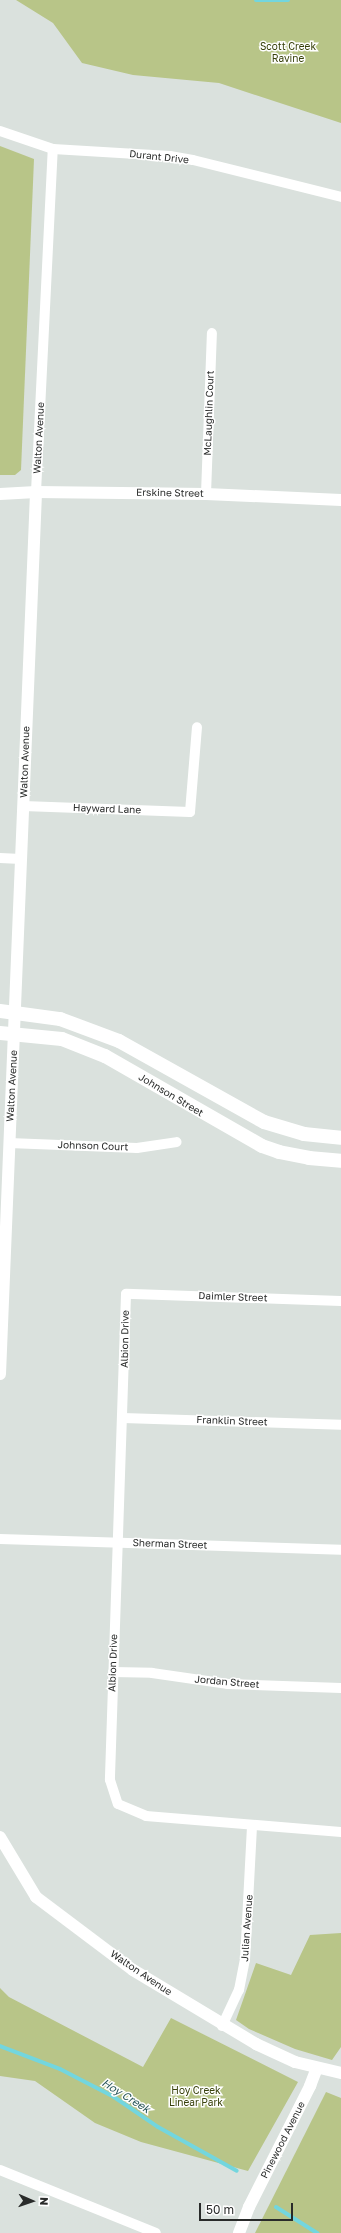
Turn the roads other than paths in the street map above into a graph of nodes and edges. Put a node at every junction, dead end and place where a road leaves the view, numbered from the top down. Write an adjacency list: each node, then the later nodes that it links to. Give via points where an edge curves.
1 (0, 131): 2 (street, Durant Drive)
2 (53, 149): 3 (street, Durant Drive, via 170,156); 5 (street, Walton Avenue)
3 (341, 197)
4 (212, 333): 7 (street, McLaughlin Court)
5 (36, 492): 6 (street, Erskine Street); 7 (street, Erskine Street); 10 (street, Walton Avenue)
6 (0, 494)
7 (206, 494): 8 (street, Erskine Street)
8 (341, 500)
9 (197, 727): 10 (street, Hayward Lane, via 190,812)
10 (23, 806): 12 (street, Walton Avenue)
11 (0, 858): 12 (street)
12 (21, 859): 14 (street, Walton Avenue)
13 (0, 1011): 14 (main road, Johnson Street)
14 (15, 1012): 16 (street, Walton Avenue); 17 (main road, Johnson Street, via 60,1019 119,1041 277,1127 304,1134)
15 (0, 1033): 16 (main road, Johnson Street)
16 (14, 1034): 19 (street, Walton Avenue); 20 (main road, Johnson Street, via 62,1039 105,1056 262,1146 309,1158)
17 (341, 1138)
18 (177, 1142): 19 (street, Johnson Court, via 137,1148)
19 (9, 1143): 23 (street, Walton Avenue)
20 (341, 1161)
21 (126, 1294): 22 (street, Daimler Street); 24 (street, Albion Drive)
22 (341, 1301)
23 (0, 1374)
24 (123, 1418): 25 (street, Franklin Street); 27 (street, Albion Drive)
25 (341, 1425)
26 (0, 1538): 27 (street, Sherman Street)
27 (118, 1543): 28 (street, Sherman Street); 29 (street, Albion Drive)
28 (341, 1550)
29 (113, 1672): 30 (street, Jordan Street, via 152,1673 228,1684); 31 (street, Albion Drive, via 110,1780 118,1804 146,1816)
30 (341, 1688)
31 (252, 1825): 32 (street, Albion Drive); 34 (street, Julian Avenue, via 245,1960 239,1990)
32 (341, 1832)
33 (0, 1837): 34 (street, Walton Avenue, via 36,1897 134,1970)
34 (222, 2026): 35 (street, Walton Avenue, via 282,2057)
35 (317, 2068): 36 (street, Walton Avenue); 39 (street, Pinewood Avenue)
36 (341, 2073)
37 (0, 2170): 38 (street)
38 (156, 2233)
39 (238, 2233)

